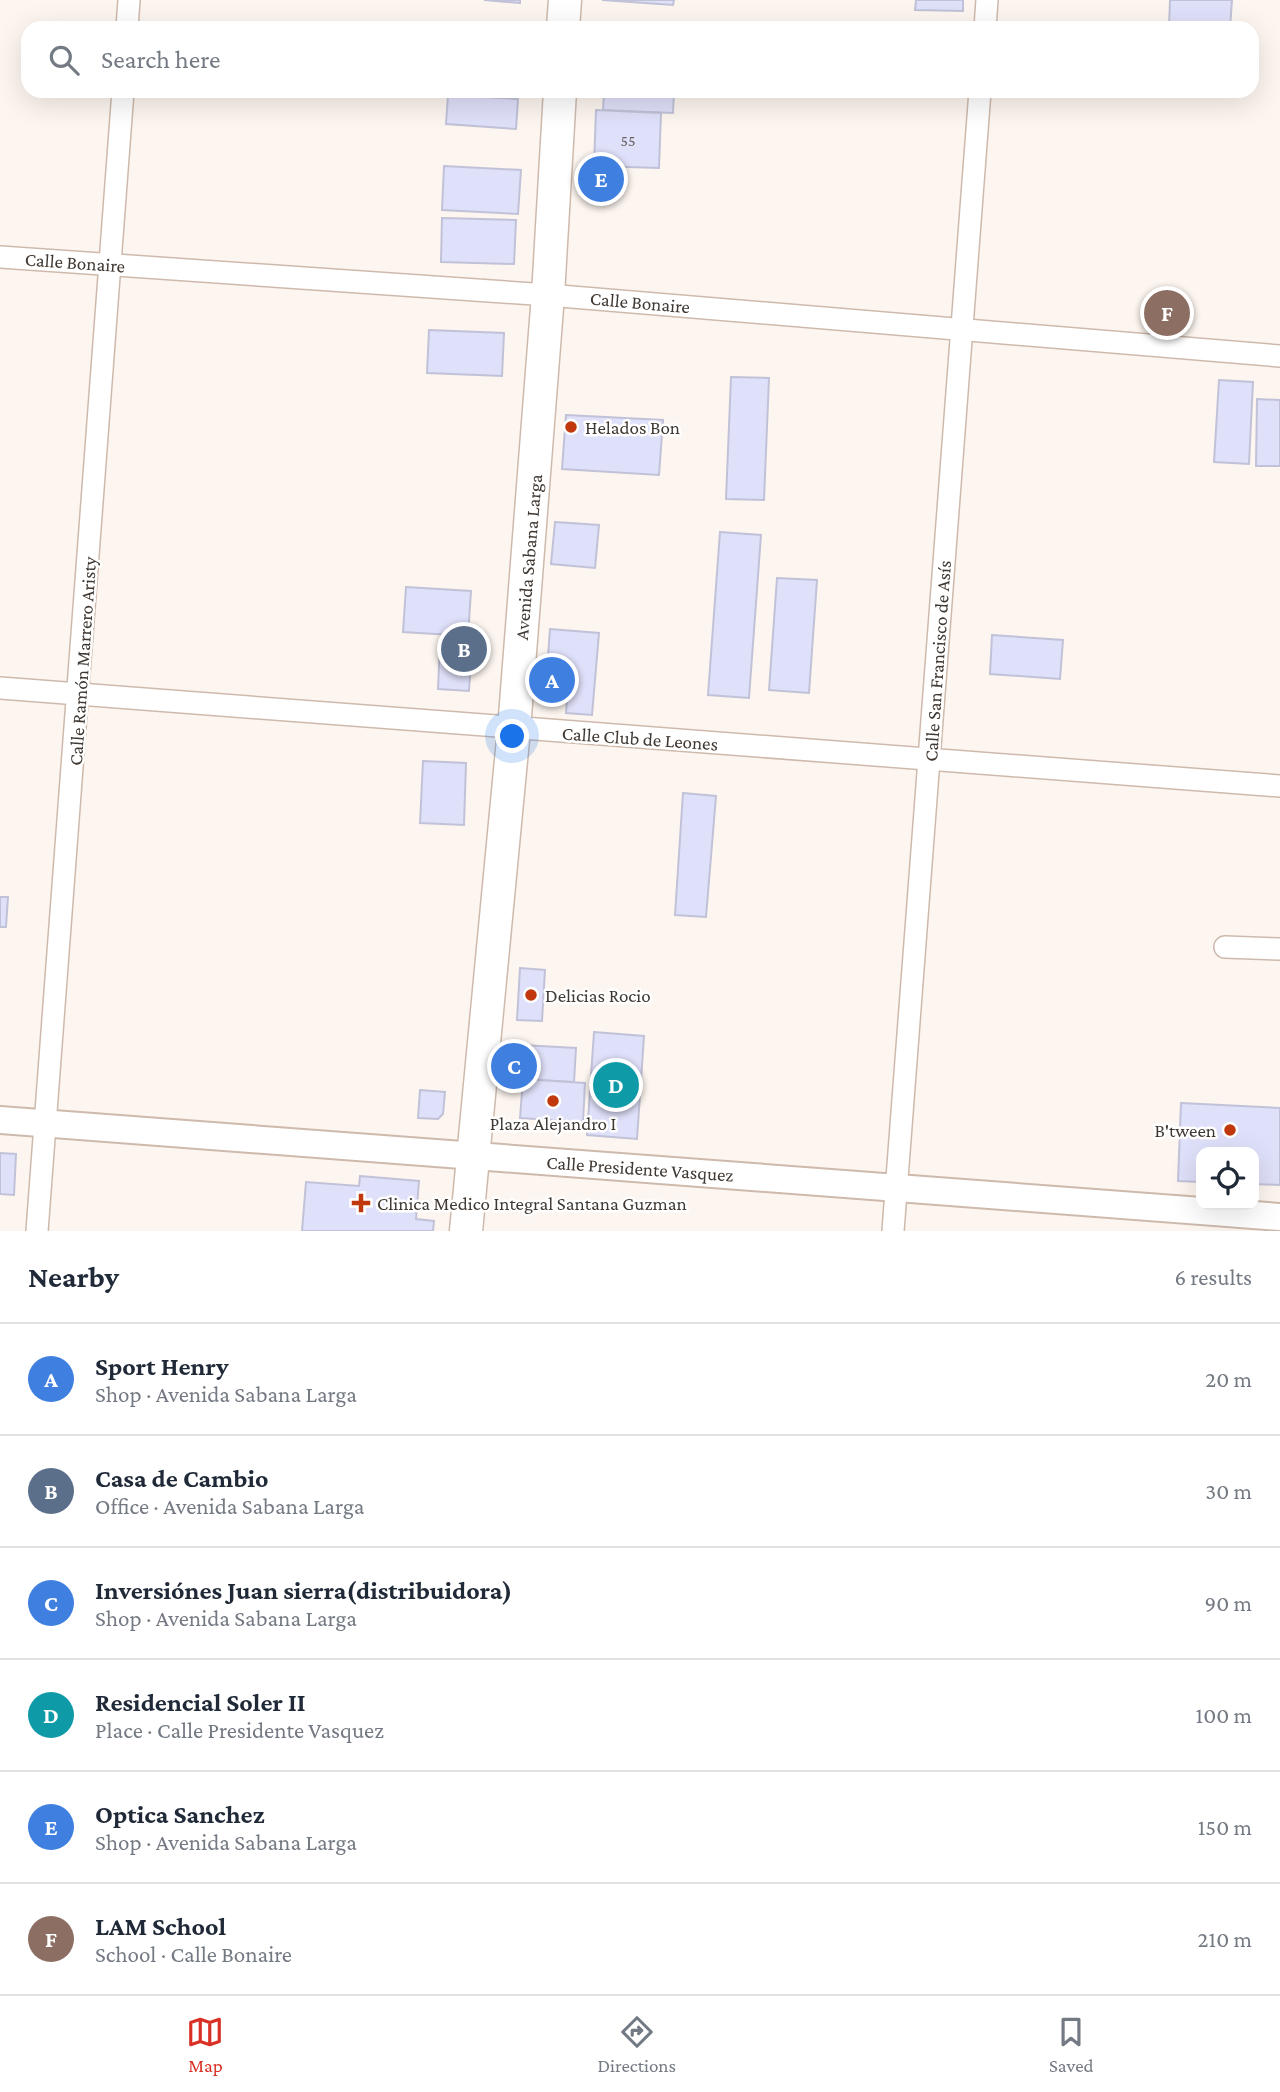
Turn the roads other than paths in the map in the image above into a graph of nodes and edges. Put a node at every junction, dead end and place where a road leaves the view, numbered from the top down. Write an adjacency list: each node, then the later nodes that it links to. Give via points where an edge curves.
1 (129, 0): 4 (street)
2 (565, 0): 5 (main road)
3 (987, 0): 6 (street)
4 (128, 21)
5 (564, 21)
6 (986, 21)
7 (123, 98): 11 (street, Calle Ramón Marrero Aristy)
8 (560, 98): 12 (main road, Avenida Sabana Larga)
9 (979, 98): 13 (street, Calle San Francisco de Asís)
10 (0, 257): 11 (street, Calle Bonaire)
11 (111, 265): 12 (street, Calle Bonaire); 16 (street, Calle Ramón Marrero Aristy)
12 (548, 295): 13 (street, Calle Bonaire); 17 (main road, Avenida Sabana Larga)
13 (960, 328): 14 (street, Calle Bonaire); 18 (street, Calle San Francisco de Asís)
14 (1280, 356)
15 (0, 688): 16 (street, Calle Club de Leones)
16 (80, 694): 17 (street, Calle Club de Leones); 23 (street, Calle Ramón Marrero Aristy)
17 (514, 729): 18 (street, Calle Club de Leones); 24 (main road, Avenida Sabana Larga)
18 (930, 758): 19 (street, Calle Club de Leones); 25 (street, Calle San Francisco de Asís)
19 (1280, 786)
20 (1225, 947): 21 (street)
21 (1280, 949)
22 (0, 1120): 23 (street, Calle Presidente Vasquez)
23 (45, 1124): 24 (street, Calle Presidente Vasquez); 27 (street, Calle Ramón Marrero Aristy)
24 (471, 1156): 25 (street, Calle Presidente Vasquez); 28 (main road, Avenida Sabana Larga)
25 (896, 1187): 26 (street, Calle Presidente Vasquez); 29 (street, Calle San Francisco de Asís)
26 (1280, 1217)
27 (37, 1231)
28 (466, 1231)
29 (893, 1231)

